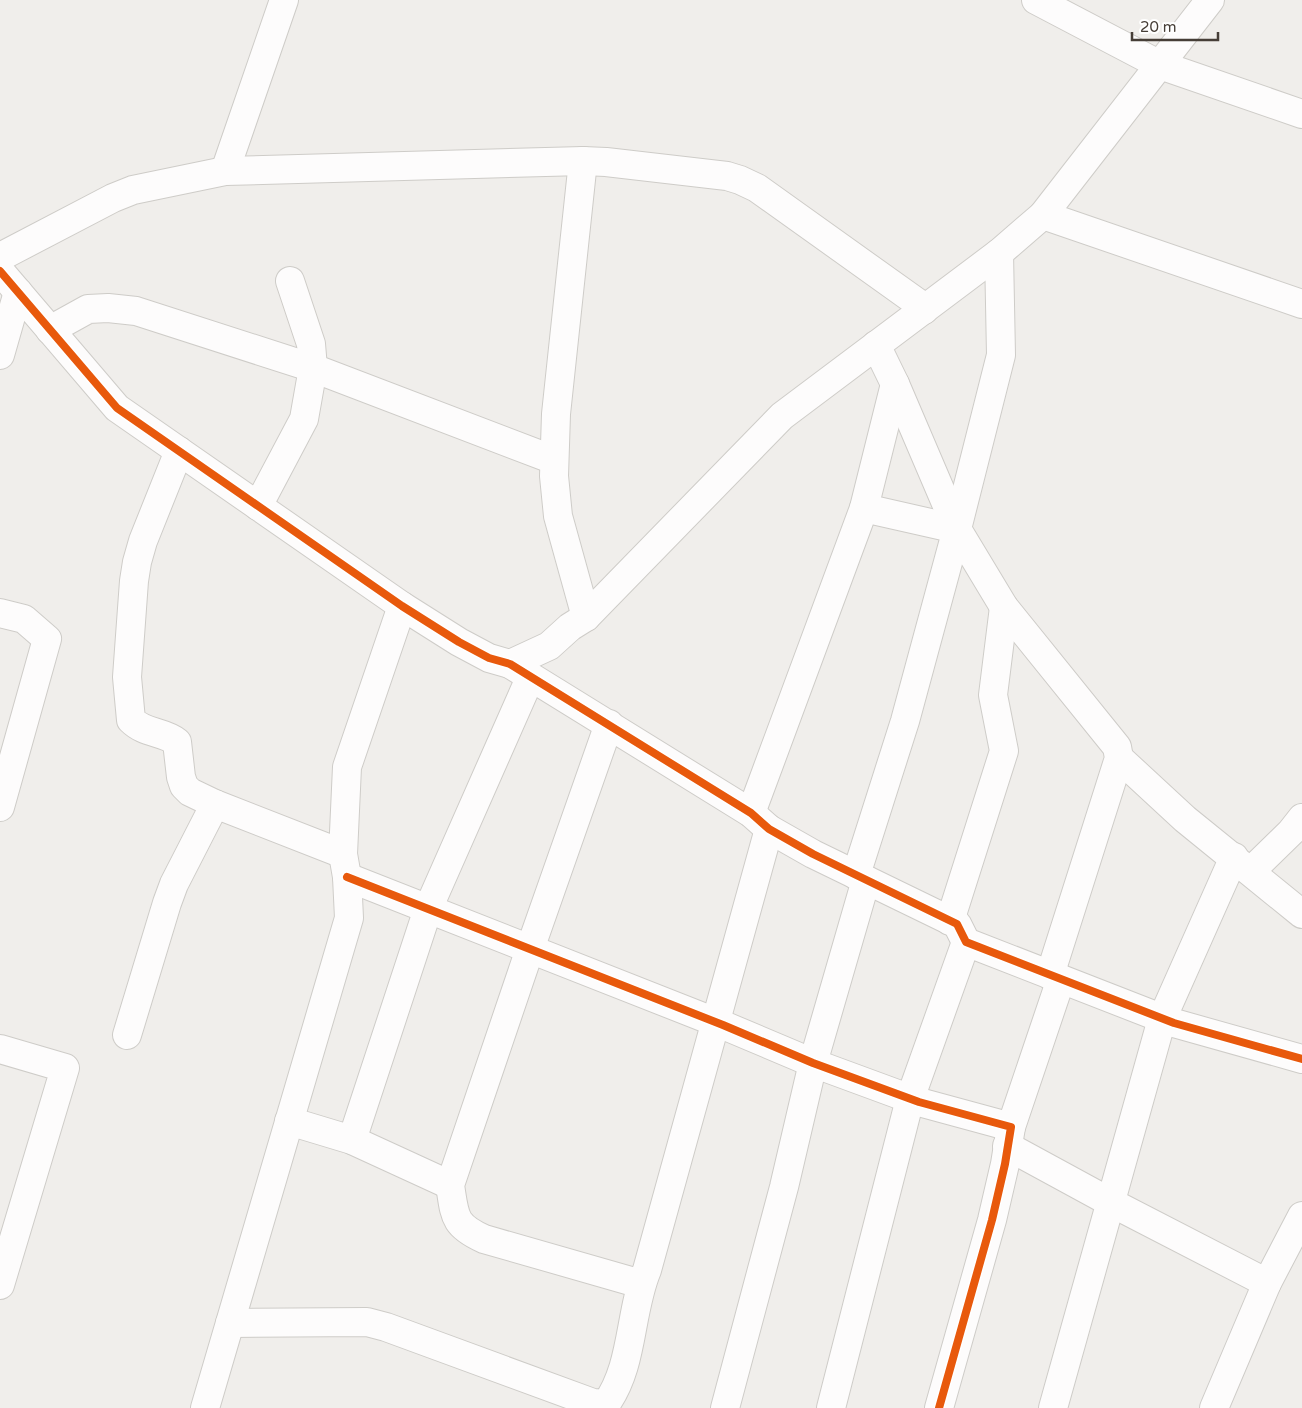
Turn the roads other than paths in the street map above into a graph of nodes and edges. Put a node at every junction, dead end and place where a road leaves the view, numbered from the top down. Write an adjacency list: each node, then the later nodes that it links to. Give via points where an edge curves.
1 (284, 0): 7 (street)
2 (1036, 0): 4 (street)
3 (1210, 0): 4 (street)
4 (1160, 65): 5 (street); 8 (street)
5 (1302, 114)
6 (583, 161): 7 (street); 15 (street, via 740,180 773,199); 22 (street)
7 (225, 171): 10 (street, via 133,190)
8 (1043, 216): 9 (street); 14 (street)
9 (1000, 253): 15 (street); 25 (street, via 1001,355)
10 (0, 257)
11 (0, 272): 13 (street)
12 (290, 281): 19 (street, via 311,344)
13 (18, 292): 16 (street); 18 (street)
14 (1302, 304)
15 (924, 310): 17 (street)
16 (50, 330): 19 (street, via 88,309 136,311); 21 (street, via 118,408)
17 (876, 346): 20 (street); 29 (street, via 782,416)
18 (0, 355)
19 (313, 368): 22 (street); 23 (street, via 304,419)
20 (895, 384): 24 (street); 25 (street)
21 (179, 451): 23 (street); 33 (street, via 137,562 126,686 131,720 146,730 177,742 184,786)
22 (554, 460): 29 (street, via 558,516)
23 (258, 506): 26 (street)
24 (864, 508): 25 (street); 36 (street)
25 (956, 529): 27 (street); 39 (street)
26 (402, 606): 30 (street, via 459,642); 38 (street, via 347,767)
27 (1004, 607): 32 (street, via 1117,747); 42 (street, via 992,695 1004,751)
28 (0, 612): 34 (street, via 24,619 47,640)
29 (586, 617): 30 (street)
30 (520, 671): 31 (street); 40 (street)
31 (609, 724): 36 (street); 43 (street)
32 (1119, 758): 37 (street, via 1185,819); 44 (street)
33 (215, 804): 38 (street); 47 (street, via 174,884)
34 (0, 807)
35 (1302, 818): 37 (street, via 1291,832)
36 (760, 821): 39 (street, via 813,854); 46 (street)
37 (1242, 864): 41 (street); 45 (street)
38 (345, 866): 40 (street); 52 (street, via 349,918)
39 (861, 878): 42 (street); 50 (street)
40 (428, 909): 43 (street); 54 (street)
41 (1302, 914)
42 (958, 931): 44 (street); 51 (street)
43 (530, 949): 46 (street); 55 (street)
44 (1056, 977): 45 (street); 53 (street)
45 (1162, 1019): 49 (street); 56 (street)
46 (716, 1022): 50 (street); 59 (street, via 647,1270)
47 (127, 1035)
48 (0, 1049): 60 (street, via 65,1068)
49 (1302, 1060)
50 (813, 1063): 51 (street); 63 (street)
51 (910, 1099): 53 (street); 64 (street)
52 (289, 1121): 54 (street); 61 (street)
53 (1009, 1136): 56 (street); 65 (street, via 992,1220)
54 (352, 1140): 55 (street)
55 (450, 1185): 59 (street, via 455,1216 467,1231 484,1239)
56 (1110, 1202): 58 (street); 66 (street)
57 (1302, 1216): 58 (street)
58 (1267, 1283): 67 (street)
59 (640, 1284): 61 (street, via 622,1373 606,1404 593,1403 367,1322)
60 (0, 1285)
61 (230, 1323): 62 (street)
62 (205, 1408)
63 (725, 1408)
64 (831, 1408)
65 (939, 1408)
66 (1053, 1408)
67 (1214, 1408)

